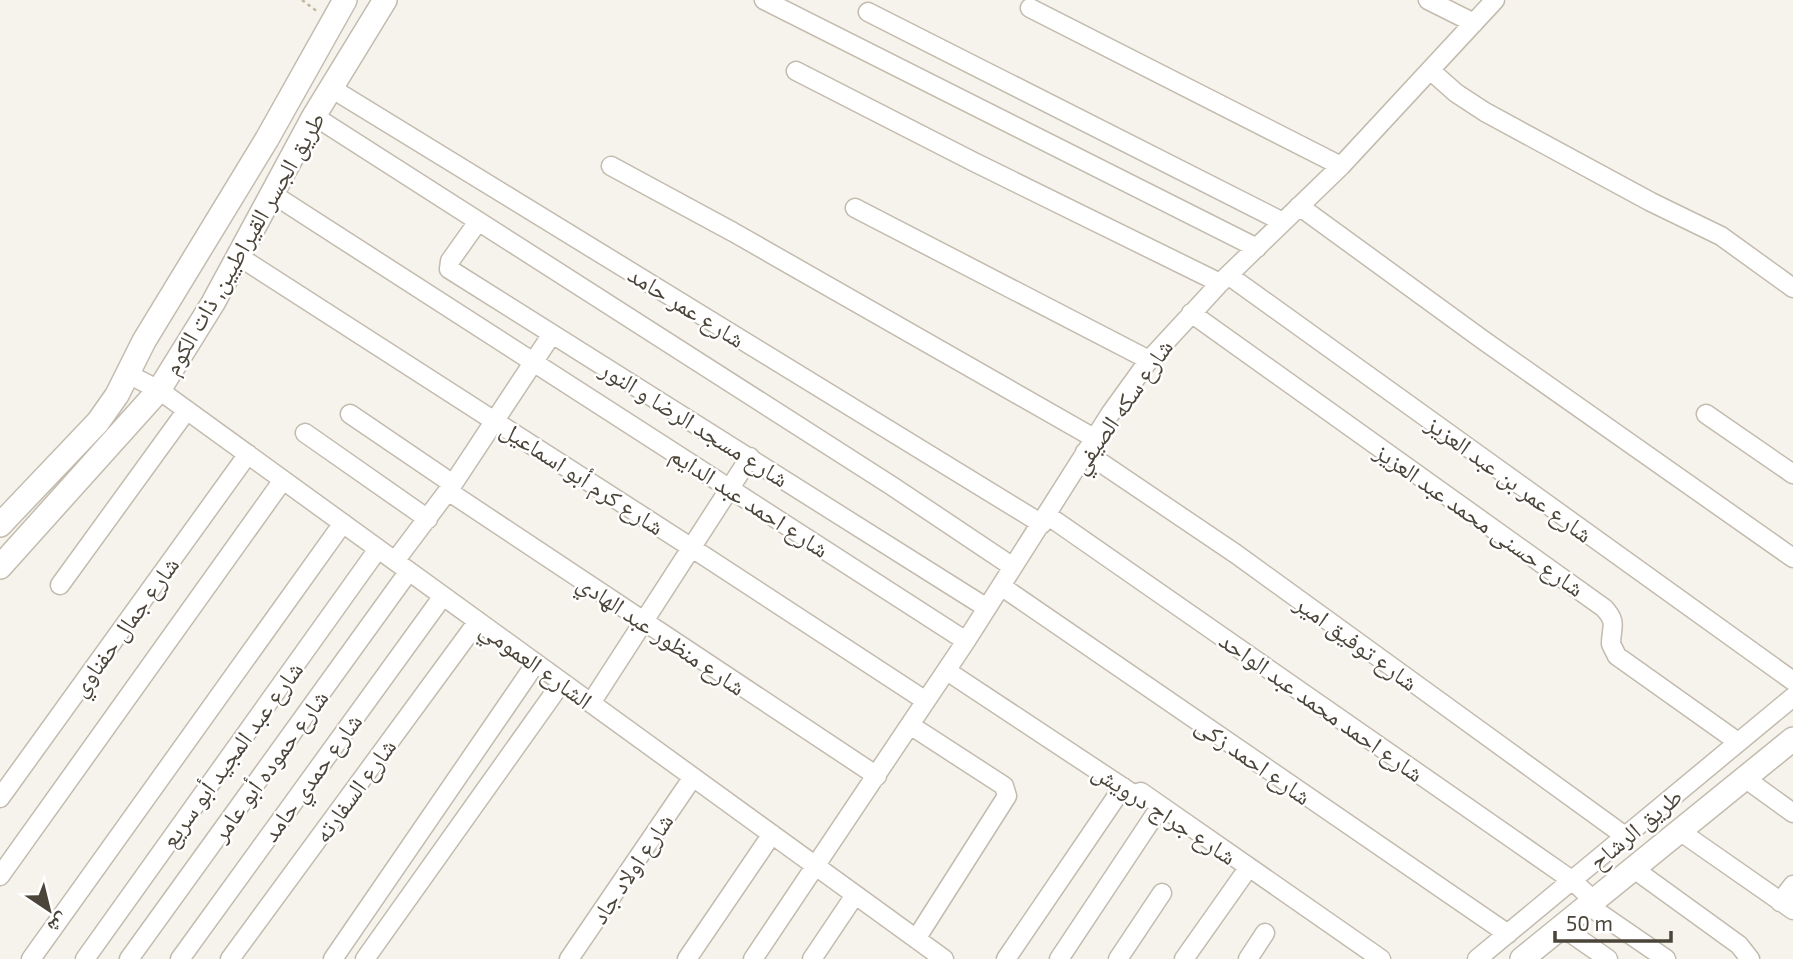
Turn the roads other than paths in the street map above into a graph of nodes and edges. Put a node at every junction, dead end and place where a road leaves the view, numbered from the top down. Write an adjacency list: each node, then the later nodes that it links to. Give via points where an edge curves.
1 (345, 0): 28 (street, طريق الجسر القيراطيين, ذات الكوم)
2 (385, 0): 11 (street, طريق الجسر القيراطيين, ذات الكوم)
3 (764, 0): 20 (street)
4 (1428, 0): 8 (street)
5 (1495, 0): 8 (street, شارع سكه الصيفي)
6 (1030, 8): 14 (street)
7 (868, 12): 18 (street)
8 (1474, 23): 9 (street, شارع سكه الصيفي)
9 (1430, 70): 14 (street, شارع سكه الصيفي); 23 (street, via 1485,112 1721,236)
10 (796, 71): 22 (street, شارع عمر بن عبد العزيز, via 974,162)
11 (331, 88): 12 (street, طريق الجسر القيراطيين, ذات الكوم); 43 (street, شارع عمر حامد)
12 (314, 117): 15 (street, طريق الجسر القيراطيين, ذات الكوم); 19 (street)
13 (611, 166): 35 (street, شارع توفيق امير, via 733,232)
14 (1340, 166): 16 (street, شارع سكه الصيفي)
15 (271, 193): 21 (street, طريق الجسر القيراطيين, ذات الكوم); 27 (street, شارع احمد عبد الدايم)
16 (1299, 206): 18 (street, شارع سكه الصيفي); 48 (street)
17 (855, 208): 26 (street)
18 (1283, 222): 20 (street, شارع سكه الصيفي)
19 (477, 223): 25 (street, شارع مسجد الرضا و النور, via 450,261 449,270); 51 (street)
20 (1256, 248): 22 (street, شارع سكه الصيفي)
21 (238, 256): 29 (street, طريق الجسر القيراطيين, ذات الكوم); 33 (street, شارع كرم أبو اسماعيل)
22 (1224, 279): 24 (street, شارع سكه الصيفي); 61 (street, شارع عمر بن عبد العزيز)
23 (1793, 288)
24 (1191, 313): 26 (street, شارع سكه الصيفي); 68 (street, شارع حسنى محمد عبد العزيز, via 1604,608 1613,621 1611,644 1617,656)
25 (552, 334): 27 (street, شارع حموده أبو عامر); 37 (street, شارع مسجد الرضا و النور)
26 (1149, 360): 35 (street, شارع سكه الصيفي)
27 (534, 362): 33 (street, شارع حموده أبو عامر); 41 (street, شارع احمد عبد الدايم)
28 (128, 374): 29 (street, الشارع العمومي); 45 (street, طريق الجسر القيراطيين, ذات الكوم, via 97,422)
29 (159, 390): 30 (street, الشارع العمومي); 50 (street, طريق الجسر القيراطيين, ذات الكوم)
30 (187, 410): 36 (street, الشارع العمومي); 52 (street)
31 (350, 414): 40 (street, شارع منظور عبد الهادي)
32 (1706, 414): 38 (street)
33 (496, 422): 40 (street, شارع حموده أبو عامر); 46 (street, شارع كرم أبو اسماعيل)
34 (305, 433): 42 (street)
35 (1090, 445): 43 (street, شارع سكه الصيفي); 78 (street, شارع توفيق امير)
36 (248, 454): 39 (street, الشارع العمومي); 73 (street, شارع جمال حفناوي)
37 (750, 457): 41 (street); 55 (street, شارع مسجد الرضا و النور)
38 (1793, 474)
39 (283, 480): 44 (street, الشارع العمومي); 82 (street)
40 (450, 488): 42 (street, شارع حموده أبو عامر); 57 (street, شارع منظور عبد الهادي)
41 (731, 488): 46 (street); 58 (street, شارع احمد عبد الدايم)
42 (428, 519): 49 (street, شارع حموده أبو عامر)
43 (1044, 519): 51 (street, شارع سكه الصيفي); 83 (street, شارع احمد محمد عبد الواحد)
44 (343, 523): 47 (street, الشارع العمومي); 94 (street)
45 (0, 525)
46 (692, 548): 57 (street); 64 (street, شارع كرم أبو اسماعيل)
47 (378, 549): 49 (street, الشارع العمومي); 95 (street, شارع عبد المجيد أبو سريع)
48 (1793, 558)
49 (402, 566): 54 (street, الشارع العمومي); 96 (street, شارع حموده أبو عامر)
50 (0, 567)
51 (1013, 567): 53 (street, شارع سكه الصيفي)
52 (60, 585)
53 (1001, 586): 55 (street, شارع سكه الصيفي); 91 (street, شارع احمد زكى)
54 (443, 596): 56 (street, الشارع العمومي); 97 (street, شارع حمدي حامد)
55 (987, 608): 58 (street, شارع سكه الصيفي)
56 (478, 621): 59 (street, الشارع العمومي); 98 (street, شارع السفارته)
57 (644, 623): 65 (street); 69 (street, شارع منظور عبد الهادي)
58 (966, 641): 60 (street, شارع سكه الصيفي)
59 (536, 663): 62 (street, الشارع العمومي); 99 (street)
60 (947, 671): 64 (street, شارع سكه الصيفي); 72 (street, شارع جراج درويش)
61 (1793, 681)
62 (562, 682): 65 (street, الشارع العمومي); 100 (street)
63 (1793, 697): 68 (street, طريق الرشاح)
64 (926, 701): 66 (street, شارع سكه الصيفي)
65 (591, 703): 70 (street, الشارع العمومي)
66 (911, 725): 69 (street, شارع سكه الصيفي); 92 (street, via 1007,792)
67 (1793, 739): 71 (street, طريق الرشاح)
68 (1738, 742): 78 (street, طريق الرشاح)
69 (877, 776): 79 (street, شارع سكه الصيفي)
70 (693, 777): 77 (street, الشارع العمومي); 101 (street, شارع اولاد جاد)
71 (1746, 779): 75 (street); 76 (street, طريق الرشاح)
72 (1123, 787): 74 (street, شارع جراج درويش, via 1133,794 1140,792); 105 (street)
73 (0, 798)
74 (1160, 807): 80 (street, شارع جراج درويش); 106 (street)
75 (1793, 813)
76 (1681, 832): 81 (street, طريق الرشاح); 88 (street)
77 (772, 834): 79 (street, الشارع العمومي); 102 (street)
78 (1625, 836): 83 (street, طريق الرشاح)
79 (815, 866): 86 (street, الشارع العمومي); 103 (street, شارع سكه الصيفي)
80 (1249, 867): 108 (street); 110 (street, شارع جراج درويش)
81 (1634, 869): 87 (street, طريق الرشاح); 115 (street, via 1740,945)
82 (0, 876)
83 (1573, 881): 87 (street, شارع احمد محمد عبد الواحد); 91 (street, طريق الرشاح)
84 (1793, 886): 88 (street)
85 (1162, 893): 107 (street)
86 (855, 895): 92 (street, الشارع العمومي); 104 (street)
87 (1591, 903): 89 (street, طريق الرشاح); 114 (street, شارع احمد محمد عبد الواحد)
88 (1787, 906)
89 (1562, 927): 112 (street, طريق الرشاح); 113 (street)
90 (1265, 933): 109 (street)
91 (1508, 934): 111 (street, طريق الرشاح)
92 (916, 939): 93 (street, الشارع العمومي)
93 (935, 956)
94 (31, 959)
95 (85, 959)
96 (129, 959)
97 (180, 959)
98 (230, 959)
99 (333, 959)
100 (365, 959)
101 (569, 959)
102 (687, 959)
103 (753, 959)
104 (812, 959)
105 (1006, 959)
106 (1059, 959)
107 (1118, 959)
108 (1184, 959)
109 (1248, 959)
110 (1381, 959)
111 (1477, 959)
112 (1522, 959)
113 (1608, 959)
114 (1667, 959)
115 (1749, 959)

